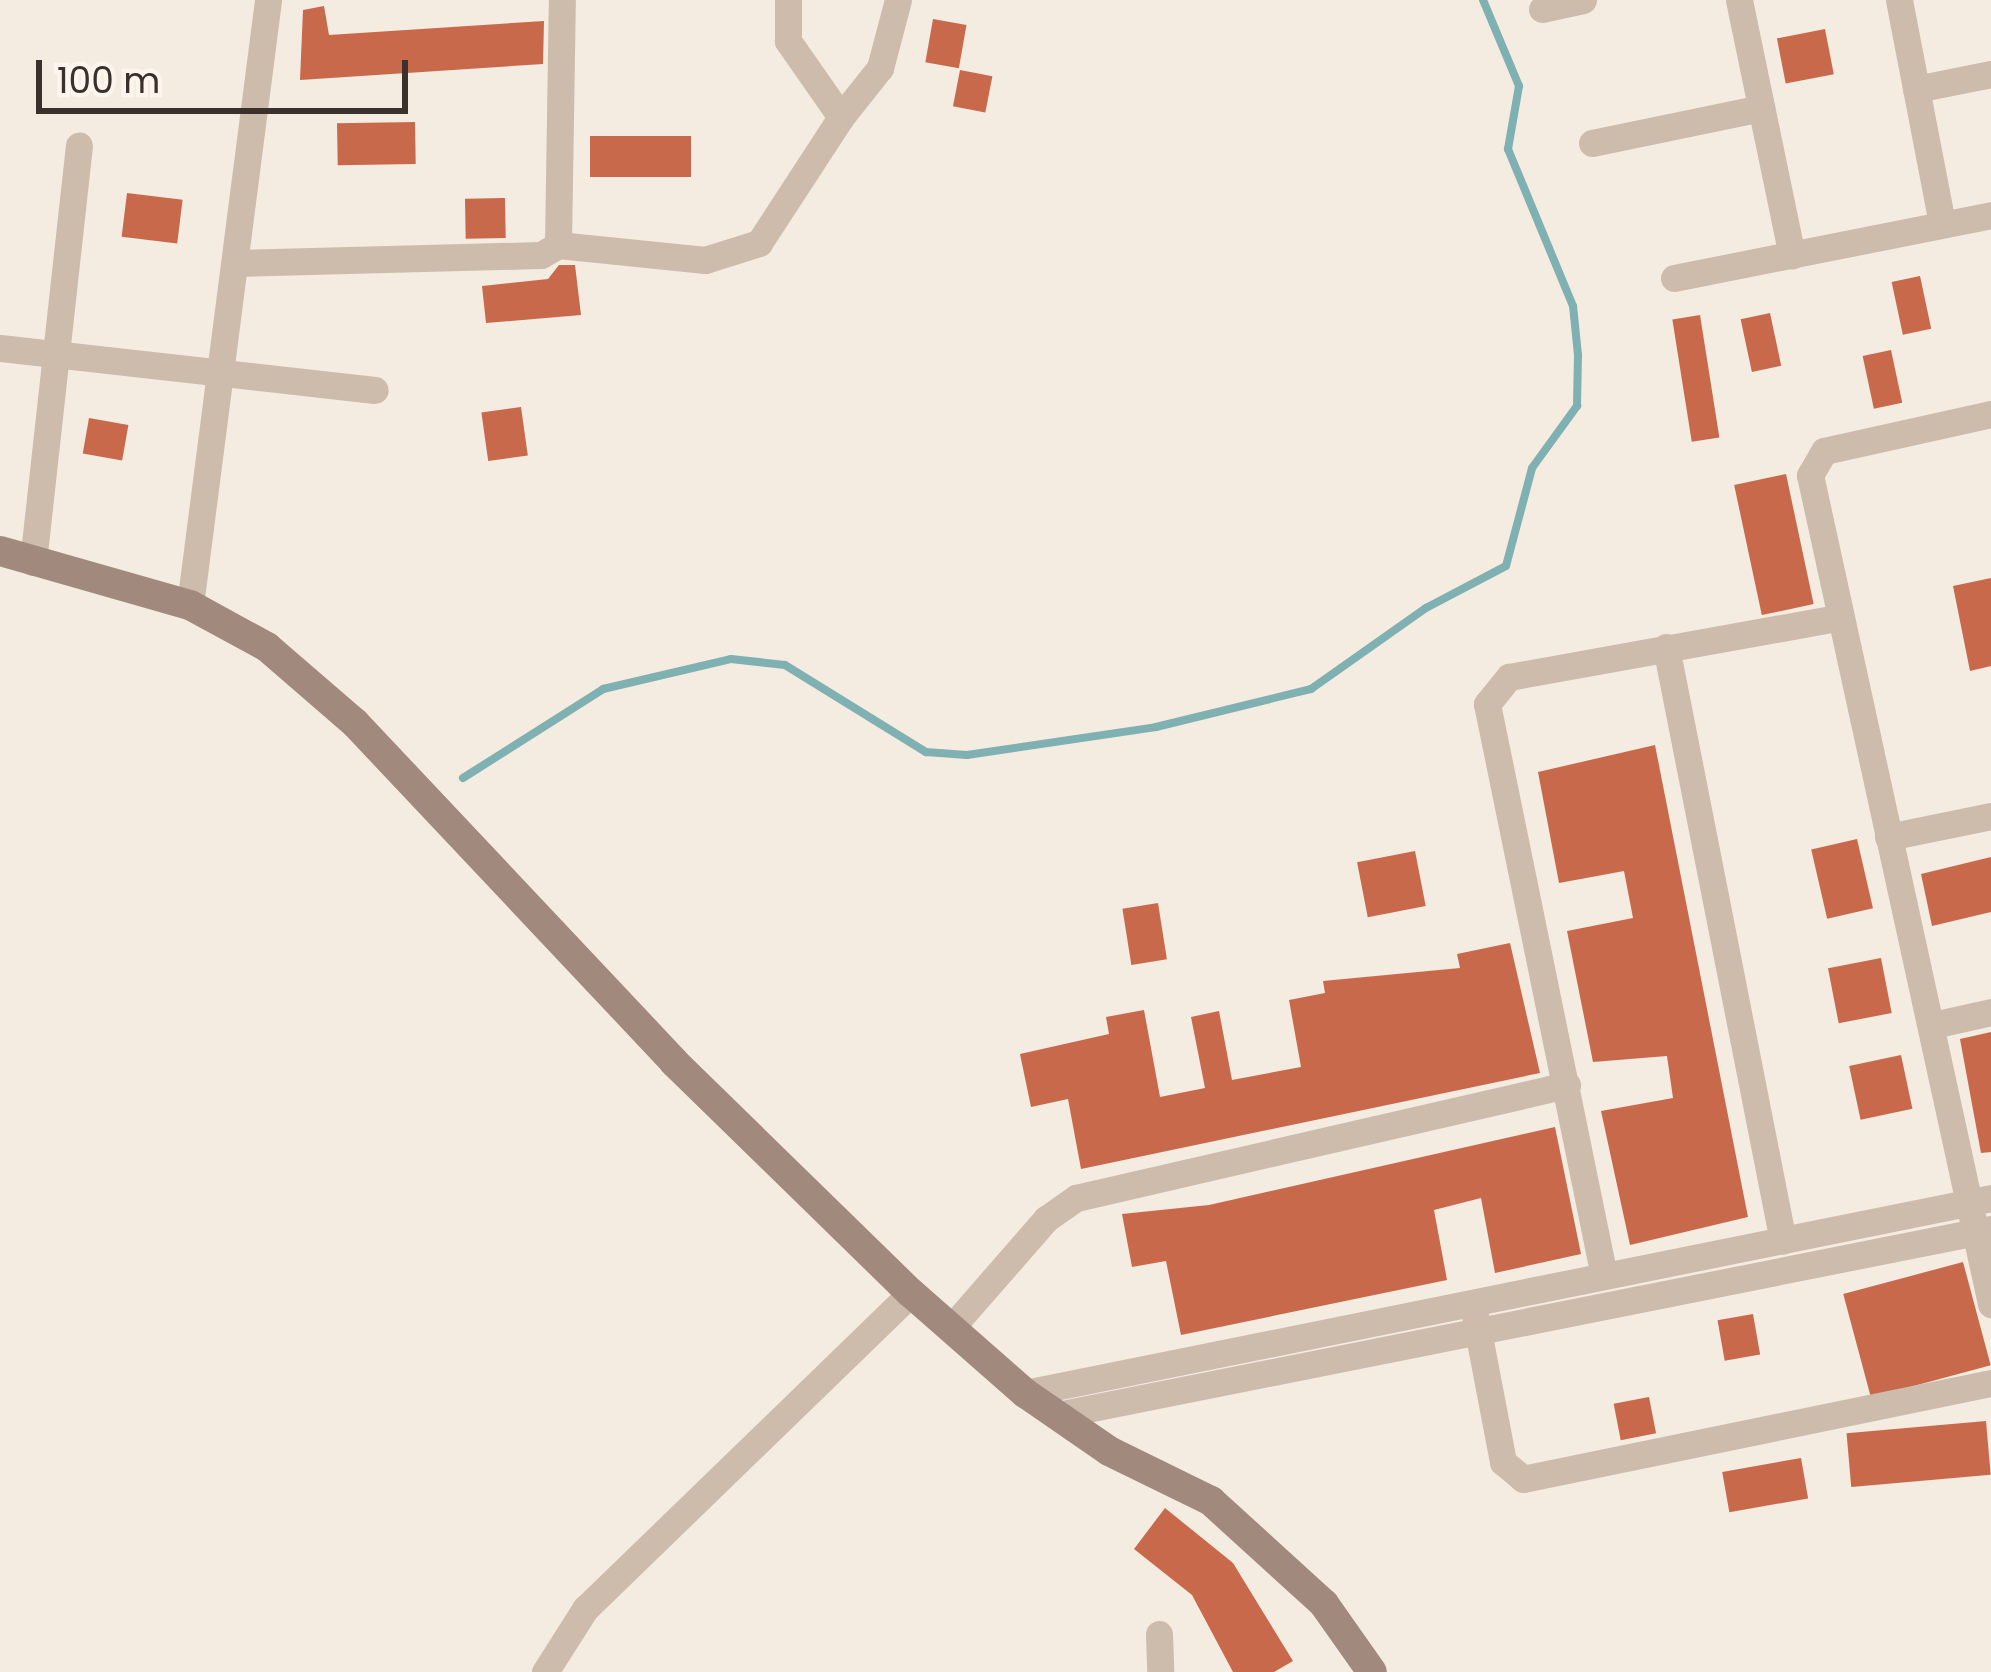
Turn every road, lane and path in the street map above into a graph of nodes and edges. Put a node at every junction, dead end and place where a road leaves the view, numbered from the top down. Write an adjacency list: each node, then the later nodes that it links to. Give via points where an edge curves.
1 (268, 0): 19 (street)
2 (562, 0): 17 (street)
3 (788, 0): 12 (street, via 788,40)
4 (898, 0): 12 (street, via 880,68)
5 (1583, 0): 8 (street)
6 (1738, 0): 11 (street)
7 (1899, 0): 10 (street)
8 (1542, 9)
9 (1991, 74): 10 (street)
10 (1916, 89): 16 (street)
11 (1761, 108): 13 (street); 18 (street)
12 (842, 117): 17 (street, via 774,226 741,254 705,260)
13 (1592, 143)
14 (79, 146): 22 (street)
15 (1991, 214): 16 (street)
16 (1942, 223): 18 (street)
17 (558, 245): 19 (street, via 542,254)
18 (1792, 256): 20 (street)
19 (237, 263): 23 (street)
20 (1674, 278)
21 (0, 348): 22 (street)
22 (57, 356): 23 (street); 27 (street)
23 (222, 373): 24 (street); 28 (street)
24 (375, 390)
25 (1991, 414): 29 (street, via 1816,456 1810,475)
26 (0, 551): 27 (street)
27 (33, 562): 28 (street)
28 (190, 605): 40 (street, via 267,647 355,723 674,1061)
29 (1841, 617): 30 (street); 32 (street)
30 (1666, 647): 35 (street, via 1509,677 1487,704); 38 (street)
31 (1991, 816): 32 (street)
32 (1888, 837): 34 (street)
33 (1991, 1012): 34 (street)
34 (1934, 1025): 36 (street)
35 (1567, 1085): 39 (street); 43 (street, via 1076,1198 1046,1219)
36 (1982, 1200): 37 (street); 38 (street)
37 (1983, 1230): 42 (street); 44 (street)
38 (1783, 1241): 39 (street)
39 (1604, 1276): 41 (street)
40 (911, 1293): 43 (street); 49 (street, via 585,1609)
41 (1472, 1302): 44 (street); 46 (street)
42 (1991, 1304)
43 (951, 1328): 46 (street)
44 (1477, 1331): 45 (street, via 1503,1462 1523,1479); 47 (street)
45 (1991, 1383)
46 (1025, 1393): 47 (street)
47 (1057, 1415): 51 (street, via 1211,1501 1324,1604)
48 (1159, 1634): 50 (street)
49 (545, 1672)
50 (1160, 1672)
51 (1372, 1672)

